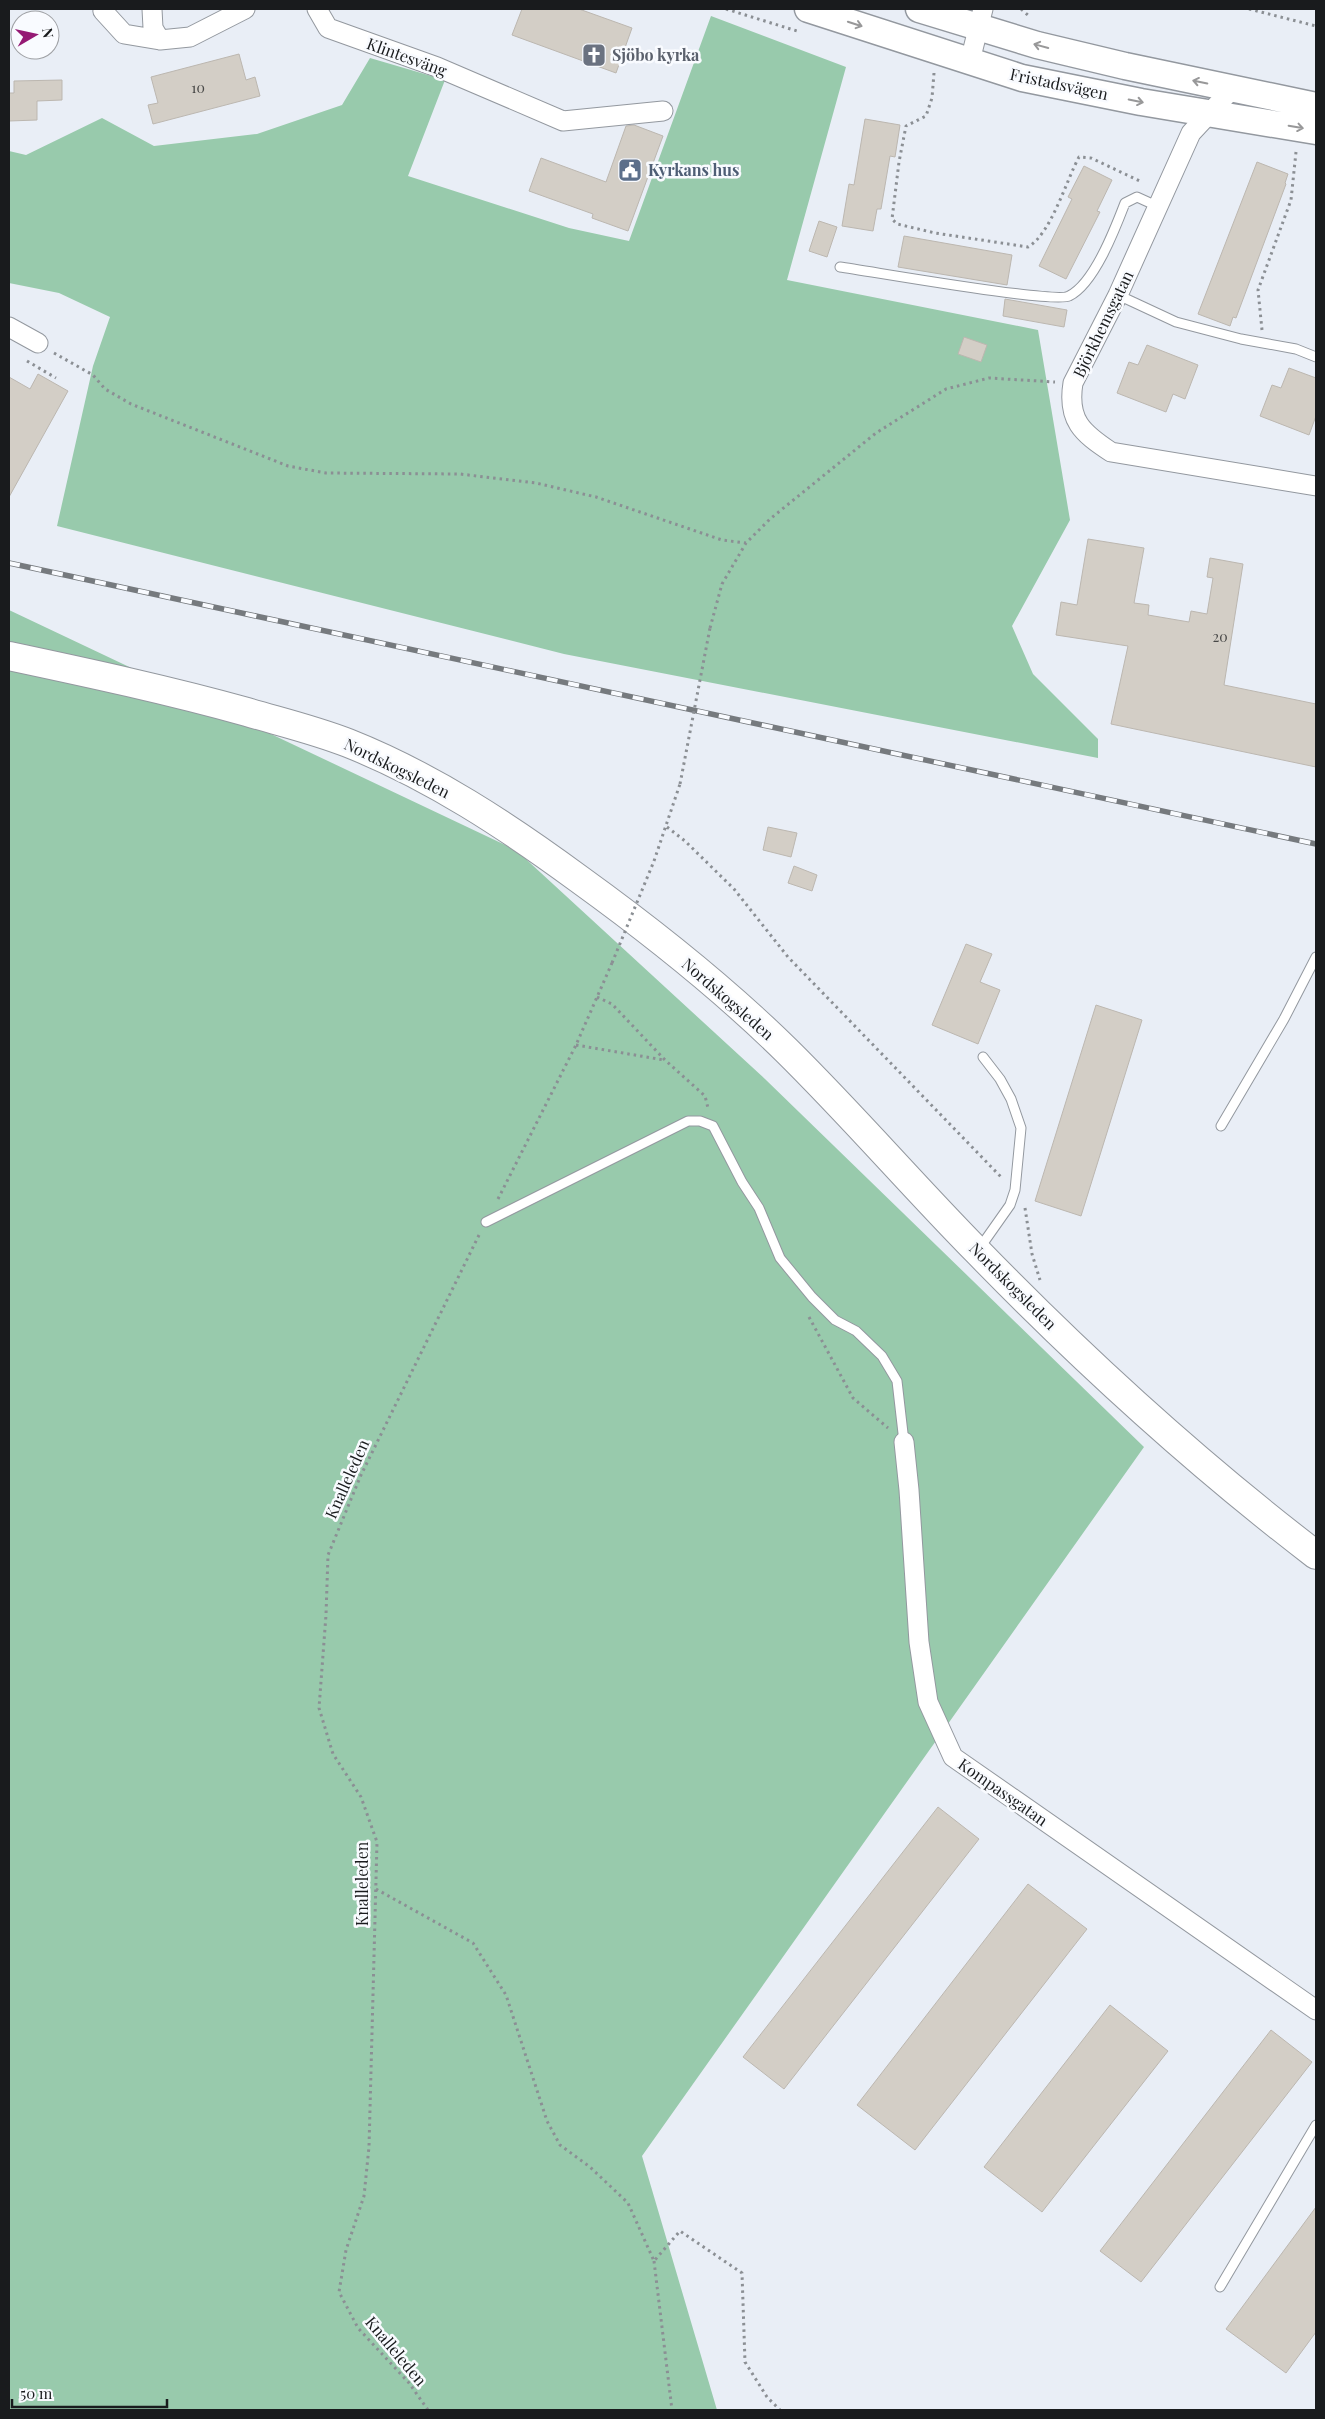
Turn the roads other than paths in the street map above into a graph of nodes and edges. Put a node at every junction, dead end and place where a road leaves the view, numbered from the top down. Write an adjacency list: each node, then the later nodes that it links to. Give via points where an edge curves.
1 (104, 9): 8 (street, via 103,12 124,34)
2 (152, 9): 8 (street, via 153,28)
3 (245, 9): 8 (street, via 190,37)
4 (317, 9): 12 (street, Klintesväng, via 328,28 437,67 563,121)
5 (808, 9): 9 (street, Fristadsvägen, one-way to 9)
6 (920, 9): 7 (street, Fristadsvägen)
7 (981, 17): 9 (street); 10 (street, Fristadsvägen, one-way to 7, via 1038,45)
8 (160, 40)
9 (970, 61): 13 (street, Fristadsvägen, one-way to 13, via 1022,78)
10 (1232, 89): 11 (street, Fristadsvägen); 13 (street, Björkhemsgatan)
11 (1316, 106)
12 (663, 111)
13 (1210, 112): 14 (street, Fristadsvägen, one-way to 14); 15 (street, Björkhemsgatan, via 1191,133)
14 (1316, 131)
15 (1162, 200): 16 (lane, via 1138,197 1125,203 1094,268 1081,288 1067,298); 17 (street, Björkhemsgatan)
16 (840, 267)
17 (1118, 295): 20 (lane, via 1176,322 1296,349); 21 (street, Björkhemsgatan, via 1073,383 1071,399 1075,420 1085,434 1111,452)
18 (9, 327): 19 (street)
19 (38, 344)
20 (1316, 357)
21 (1316, 486)
22 (9, 656): 27 (main road, Nordskogsleden, via 188,696 349,743 453,795 528,841 663,942 782,1046)
23 (1316, 957): 25 (lane)
24 (982, 1057): 27 (lane, via 1011,1099 1020,1128 1015,1190 1010,1205)
25 (1221, 1126)
26 (486, 1222): 28 (lane, via 688,1121 713,1126 759,1208 780,1258 835,1320 856,1331 882,1356 897,1381)
27 (977, 1251): 29 (main road, Nordskogsleden, via 1072,1346 1154,1420)
28 (904, 1442): 30 (street, Kompassgatan, via 919,1642 928,1702 953,1757)
29 (1316, 1555)
30 (1316, 2010)
31 (1316, 2125): 32 (lane)
32 (1220, 2287)

